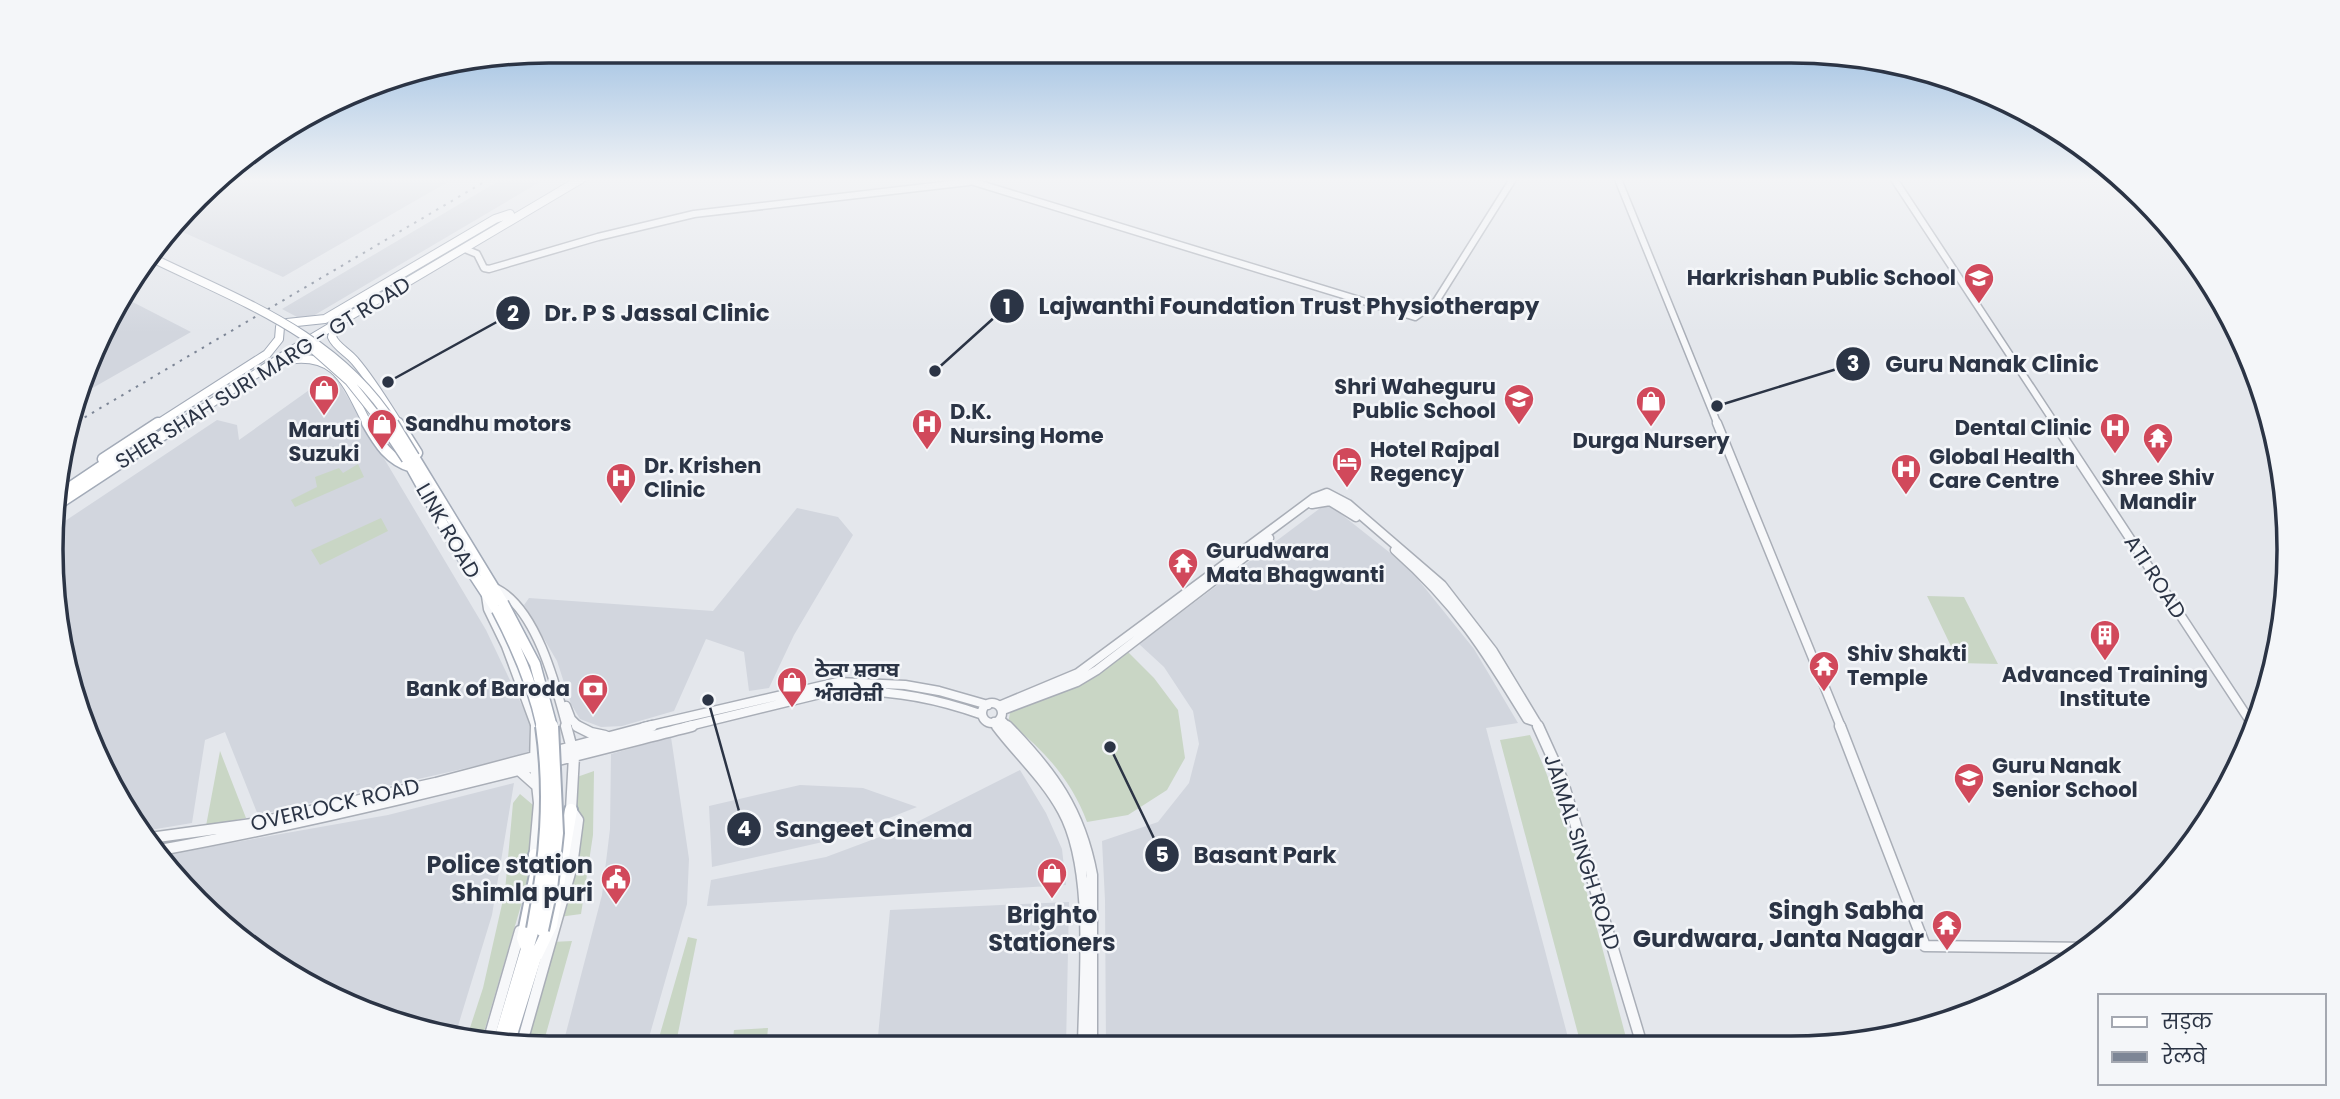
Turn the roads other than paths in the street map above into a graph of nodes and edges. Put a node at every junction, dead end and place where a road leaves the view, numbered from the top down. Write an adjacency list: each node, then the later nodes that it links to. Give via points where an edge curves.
1 (476, 230): 11 (main road, via 325,319)
2 (483, 230): 13 (main road, SHER SHAH SURI MARG - GT ROAD)
3 (496, 230): 9 (main road, SHER SHAH SURI MARG - GT ROAD)
4 (627, 230): 9 (street, via 489,269 477,254)
5 (1137, 230): 6 (street, via 1415,317 1435,303)
6 (1481, 230)
7 (1639, 230): 40 (street, via 1869,796 1925,946)
8 (1928, 230): 29 (street, ATI ROAD)
9 (465, 249): 12 (main road, SHER SHAH SURI MARG - GT ROAD)
10 (157, 263): 11 (main road)
11 (284, 325): 18 (main road, bridge, via 345,376); 19 (main road, via 267,354)
12 (336, 325): 13 (main road, SHER SHAH SURI MARG - GT ROAD); 14 (main road)
13 (319, 331): 14 (main road); 15 (main road, SHER SHAH SURI MARG - GT ROAD)
14 (334, 342): 18 (main road, via 371,381 420,458)
15 (297, 345): 16 (main road); 17 (main road, SHER SHAH SURI MARG - GT ROAD); 20 (main road, SHER SHAH SURI MARG - GT ROAD)
16 (315, 358): 17 (main road); 18 (main road, via 339,376 396,461)
17 (274, 362): 21 (main road, SHER SHAH SURI MARG - GT ROAD)
18 (413, 462): 22 (main road, LINK ROAD); 23 (main road, LINK ROAD)
19 (68, 482)
20 (67, 489)
21 (66, 499)
22 (496, 589): 24 (main road, LINK ROAD); 25 (street, via 519,605)
23 (486, 595): 24 (main road, LINK ROAD); 33 (street, via 536,727)
24 (500, 607): 41 (main road, bridge, via 526,664 544,735 548,849)
25 (552, 670): 31 (street, via 569,716 579,729); 32 (street)
26 (988, 705): 27 (street); 28 (street); 31 (street, via 939,691 854,681 820,685)
27 (999, 714): 28 (street, via 983,720); 30 (street, via 1097,670 1315,501 1327,500 1369,527 1445,597 1483,647 1527,719); 30 (street, JAIMAL SINGH ROAD, via 1077,673 1314,498 1327,493 1359,513 1455,600 1493,651); 46 (street, via 1065,814 1075,839 1081,891); 47 (street, via 1054,776 1088,848)
28 (980, 715): 32 (street, via 941,701 881,690 848,690)
29 (2247, 717)
30 (1535, 722): 48 (street, JAIMAL SINGH ROAD, via 1562,779)
31 (611, 737): 32 (street)
32 (572, 752): 33 (street); 36 (street)
33 (535, 761): 34 (street); 35 (street)
34 (518, 765): 35 (street); 37 (street, OVERLOCK ROAD, via 252,824); 38 (street, OVERLOCK ROAD, via 422,795)
35 (537, 786): 39 (street)
36 (571, 810): 41 (main road, via 551,925); 45 (street, via 578,820 572,866)
37 (157, 837)
38 (166, 849)
39 (537, 858): 41 (main road, via 523,938); 42 (street)
40 (2070, 948)
41 (532, 953): 43 (main road); 44 (main road)
42 (491, 1032)
43 (502, 1034)
44 (511, 1034)
45 (524, 1035)
46 (1083, 1036)
47 (1092, 1036)
48 (1639, 1036)

